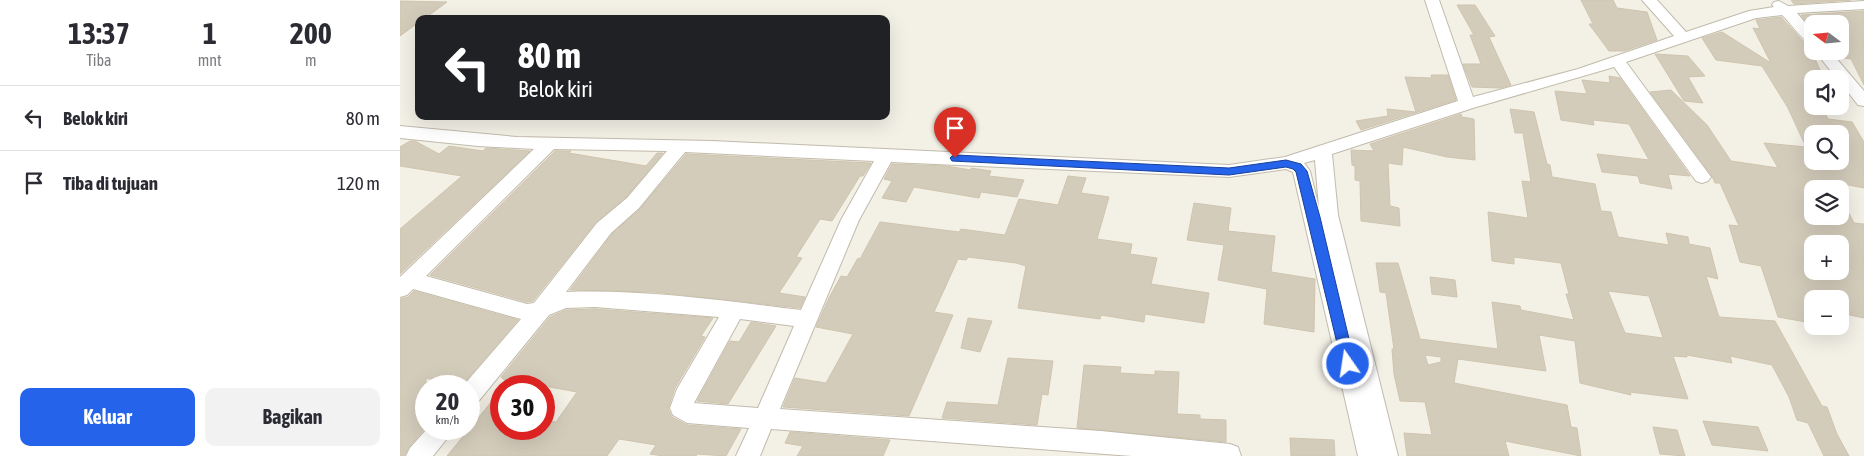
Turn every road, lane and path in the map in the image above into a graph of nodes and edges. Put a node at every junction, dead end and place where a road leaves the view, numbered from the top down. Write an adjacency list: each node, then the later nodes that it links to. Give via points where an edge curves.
1 (1432, 0): 11 (street)
2 (1649, 0): 7 (street)
3 (1772, 0): 5 (street)
4 (1864, 5): 5 (street)
5 (1785, 10): 6 (street); 7 (street, via 1754,14)
6 (1804, 31)
7 (1683, 38): 8 (street)
8 (1617, 60): 11 (street); 17 (street)
9 (1830, 60): 10 (street)
10 (1864, 101)
11 (1467, 104): 16 (street)
12 (400, 132): 13 (street)
13 (548, 144): 14 (street); 19 (street)
14 (681, 146): 15 (street); 20 (street, via 633,203 604,228)
15 (886, 155): 16 (street, via 1229,171); 22 (street, via 850,220)
16 (1306, 157): 18 (street); 18 (street, via 1297,166)
17 (1702, 177)
18 (1322, 216): 29 (street); 30 (street)
19 (405, 285): 20 (street, via 527,312)
20 (541, 310): 21 (street, via 564,300 595,299); 23 (street)
21 (734, 310): 22 (street); 24 (street, via 681,408 687,413 703,416)
22 (806, 320): 24 (street)
23 (480, 383)
24 (763, 419): 26 (street, via 1101,442); 28 (street)
25 (432, 440): 27 (street)
26 (1230, 455)
27 (418, 456)
28 (748, 456)
29 (1370, 456)
30 (1386, 456)

